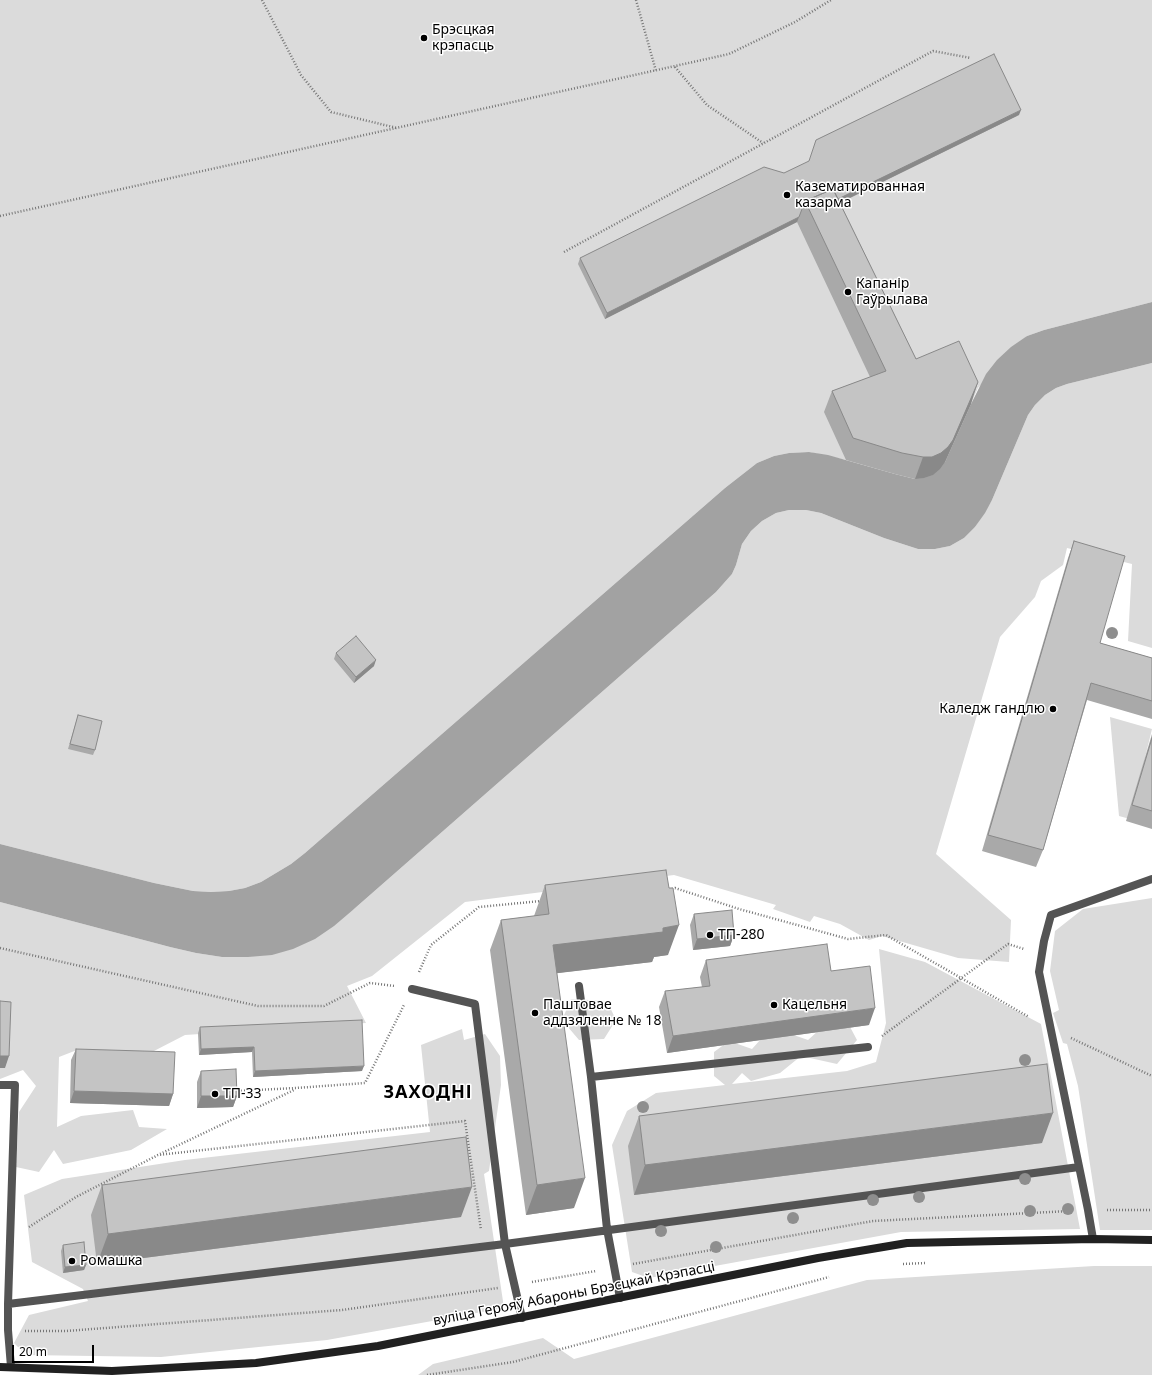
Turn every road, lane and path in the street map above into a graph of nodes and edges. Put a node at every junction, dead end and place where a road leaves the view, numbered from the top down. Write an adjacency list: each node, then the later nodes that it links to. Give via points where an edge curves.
1 (262, 0): 7 (path, via 300,75 332,112)
2 (636, 0): 6 (path)
3 (831, 0): 5 (path, via 795,22 729,54)
4 (971, 58): 8 (path, via 933,51)
5 (675, 66): 6 (path); 8 (path, via 707,105)
6 (656, 71): 7 (path)
7 (398, 128): 9 (path)
8 (763, 143): 10 (path)
9 (0, 216)
10 (564, 252)
11 (1152, 879): 15 (lane, via 1051,915)
12 (668, 889): 16 (path, via 675,888 739,909 848,939 886,935)
13 (542, 901): 18 (path, via 479,906 431,945)
14 (0, 948): 18 (path, via 258,1006 324,1006 370,983)
15 (1042, 954): 16 (path, via 1008,944); 19 (lane, via 1039,972)
16 (961, 978): 19 (path); 20 (path)
17 (579, 986): 22 (lane)
18 (412, 989): 24 (path, via 365,1082); 34 (lane, via 475,1004)
19 (1050, 1029): 21 (path); 27 (lane)
20 (868, 1047): 22 (lane)
21 (1152, 1076)
22 (591, 1077): 30 (lane)
23 (0, 1085): 32 (lane, via 15,1085)
24 (296, 1088): 25 (path); 26 (path)
25 (233, 1091)
26 (158, 1155): 32 (path, via 76,1197); 35 (path, via 465,1120)
27 (1079, 1167): 28 (lane); 30 (lane)
28 (1088, 1210): 29 (path); 31 (lane); 38 (path, via 873,1221)
29 (1152, 1210)
30 (607, 1229): 34 (lane); 38 (lane)
31 (1093, 1239): 33 (main road, вуліца Герояў Абароны Брэсцкай Крэпасці); 41 (main road, вуліца Герояў Абароны Брэсцкай Крэпасці, via 907,1243 818,1258)
32 (10, 1240): 42 (lane)
33 (1152, 1240)
34 (505, 1244): 35 (lane); 40 (lane)
35 (483, 1246): 42 (lane)
36 (932, 1263): 37 (path)
37 (901, 1264)
38 (614, 1267): 40 (path); 41 (lane)
39 (832, 1276): 47 (path, via 513,1362)
40 (514, 1285): 43 (lane); 44 (path, via 342,1310 66,1331)
41 (620, 1298): 43 (main road, вуліца Герояў Абароны Брэсцкай Крэпасці)
42 (8, 1304): 44 (lane)
43 (522, 1318): 46 (main road, вуліца Герояў Абароны Брэсцкай Крэпасці, via 378,1346 256,1363 112,1371)
44 (8, 1330): 46 (lane)
45 (0, 1367): 46 (main road, вуліца Герояў Абароны Брэсцкай Крэпасці)
46 (11, 1367)
47 (427, 1375)

